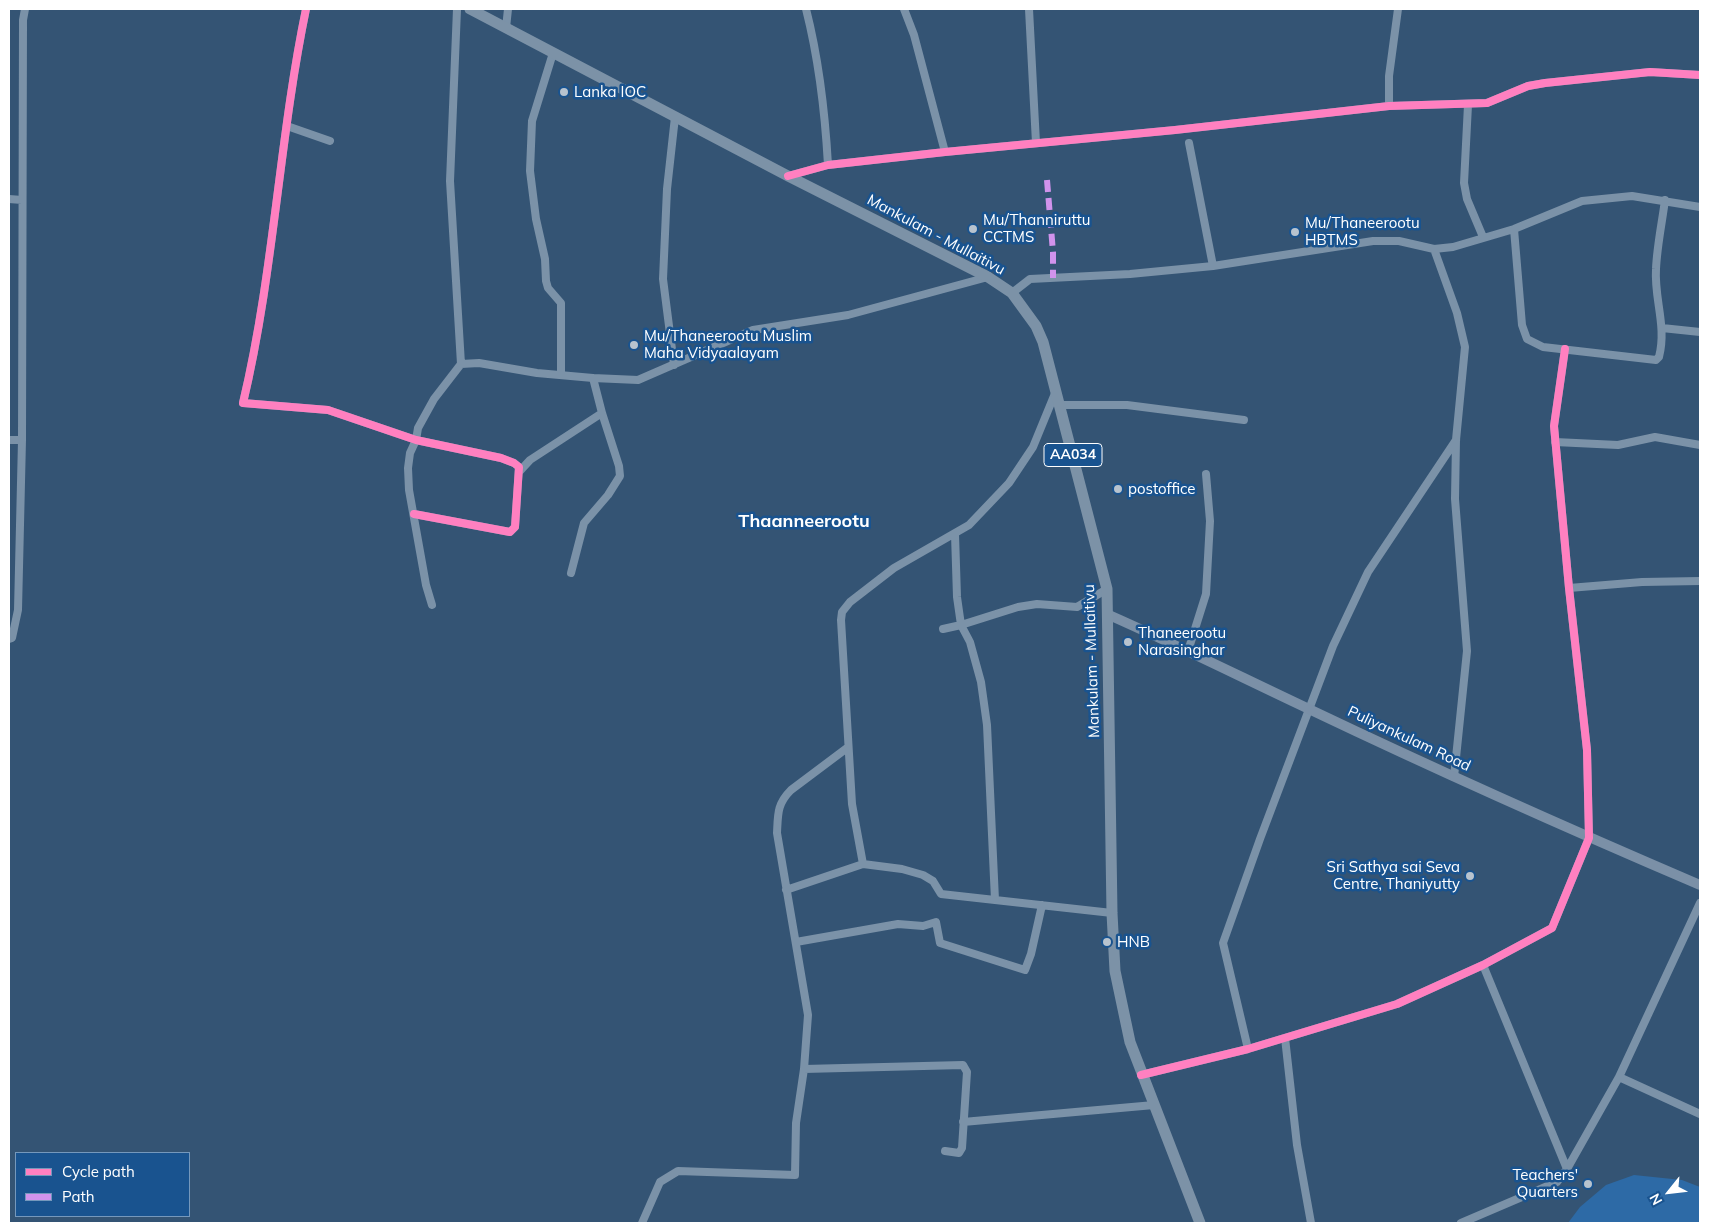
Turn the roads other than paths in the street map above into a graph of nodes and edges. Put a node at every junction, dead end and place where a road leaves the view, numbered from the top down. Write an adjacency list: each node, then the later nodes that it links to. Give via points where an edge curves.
1 (25, 9): 24 (street)
2 (306, 9): 16 (street)
3 (457, 9): 36 (street, via 450,181)
4 (470, 9): 10 (highway, Mankulam - Mullaitivu / AA034)
5 (508, 9): 10 (street)
6 (806, 9): 21 (street, via 816,48)
7 (904, 9): 20 (street)
8 (1029, 9): 18 (street)
9 (1398, 9): 14 (street)
10 (506, 28): 11 (highway, Mankulam - Mullaitivu / AA034)
11 (553, 53): 15 (highway, Mankulam - Mullaitivu / AA034); 38 (street, via 532,121 530,171 546,281 561,302)
12 (1700, 75): 13 (street, via 1650,72 1545,83 1528,86 1487,103)
13 (1468, 105): 14 (street); 28 (street, via 1464,183)
14 (1388, 106): 18 (street)
15 (675, 117): 22 (highway, Mankulam - Mullaitivu / AA034); 37 (street, via 667,189 663,279)
16 (287, 126): 17 (street); 46 (street, via 255,351 243,403 328,410)
17 (330, 141)
18 (1036, 143): 20 (street)
19 (1189, 144): 30 (street)
20 (945, 152): 21 (street)
21 (828, 165): 22 (street)
22 (788, 176): 31 (highway, Mankulam - Mullaitivu / AA034)
23 (9, 199): 24 (street)
24 (22, 200): 45 (street)
25 (1665, 200): 26 (street); 27 (street, via 1632,196 1582,201); 33 (street, via 1656,270)
26 (1700, 207)
27 (1514, 229): 28 (street); 35 (street, via 1522,325 1527,339 1542,346)
28 (1483, 237): 29 (street)
29 (1434, 249): 30 (street, via 1399,242 1373,242); 47 (street, via 1458,313 1465,347)
30 (1213, 266): 32 (street, via 1030,279)
31 (988, 277): 32 (highway, Mankulam - Mullaitivu / AA034); 37 (street, via 848,315 753,330)
32 (1012, 293): 40 (highway, Mankulam - Mullaitivu / AA034, via 1036,326)
33 (1662, 328): 34 (street); 35 (street, via 1656,360)
34 (1700, 332)
35 (1565, 349): 48 (street, via 1554,426)
36 (461, 364): 38 (street, via 479,363); 46 (street, via 434,399 418,428)
37 (674, 365): 39 (street, via 638,380)
38 (561, 375): 39 (street)
39 (593, 378): 42 (street)
40 (1056, 391): 41 (highway, Mankulam - Mullaitivu / AA034); 53 (street, via 1033,446 1009,483 969,525)
41 (1060, 405): 43 (street, via 1126,405); 57 (highway, Mankulam - Mullaitivu / AA034)
42 (602, 413): 50 (street, via 530,460); 54 (street, via 620,476 584,523)
43 (1244, 420)
44 (9, 440): 45 (street)
45 (22, 440): 62 (street, via 18,610 12,638)
46 (416, 440): 50 (street, via 500,458 514,463); 52 (street, via 408,468)
47 (1456, 440): 64 (street, via 1368,572 1333,646); 66 (street, via 1455,500 1467,651)
48 (1555, 442): 49 (street, via 1618,445 1654,437); 56 (street)
49 (1700, 445)
50 (519, 472): 52 (street, via 515,527 510,532)
51 (1206, 474): 63 (street, via 1210,521 1206,594)
52 (414, 514): 58 (street)
53 (955, 534): 60 (street, via 957,598); 65 (street, via 894,568 842,612)
54 (571, 573)
55 (1700, 581): 56 (street)
56 (1569, 588): 67 (street, via 1587,750)
57 (1108, 589): 59 (highway, Mankulam - Mullaitivu / AA034); 60 (street, via 1077,607 1037,604)
58 (432, 604)
59 (1109, 615): 63 (main road, Puliyankulam Road); 74 (highway, Mankulam - Mullaitivu / AA034)
60 (962, 625): 61 (street); 71 (street, via 981,682 986,716)
61 (943, 629)
62 (9, 639)
63 (1188, 651): 64 (main road, Puliyankulam Road)
64 (1309, 709): 66 (main road, Puliyankulam Road); 78 (street, via 1223,943)
65 (847, 748): 68 (street, via 852,804); 70 (street, via 782,798 777,833)
66 (1454, 777): 67 (main road, Puliyankulam Road)
67 (1589, 838): 69 (main road, Puliyankulam Road); 76 (street, via 1552,928)
68 (863, 864): 70 (street); 71 (street, via 923,875 933,881 942,894)
69 (1700, 885)
70 (786, 890): 75 (street)
71 (995, 900): 73 (street)
72 (1700, 903): 81 (street)
73 (1042, 905): 74 (street); 75 (street, via 1025,970 940,943 936,922 923,926 898,924)
74 (1112, 913): 80 (highway, Mankulam - Mullaitivu / AA034, via 1115,971 1130,1042)
75 (796, 942): 79 (street, via 808,1015)
76 (1483, 965): 77 (street, via 1397,1004); 86 (street)
77 (1286, 1038): 78 (street); 89 (street, via 1297,1145)
78 (1248, 1049): 80 (street)
79 (804, 1069): 84 (street, via 963,1065 967,1072); 87 (street, via 796,1123 795,1175 678,1171 660,1182)
80 (1142, 1075): 82 (highway, Mankulam - Mullaitivu / AA034)
81 (1619, 1077): 83 (street); 86 (street)
82 (1154, 1105): 84 (street); 88 (highway, Mankulam - Mullaitivu / AA034)
83 (1700, 1114)
84 (963, 1122): 85 (street, via 960,1153)
85 (945, 1151)
86 (1567, 1169): 90 (street, via 1557,1182)
87 (642, 1223)
88 (1200, 1223)
89 (1311, 1223)
90 (1461, 1223)

